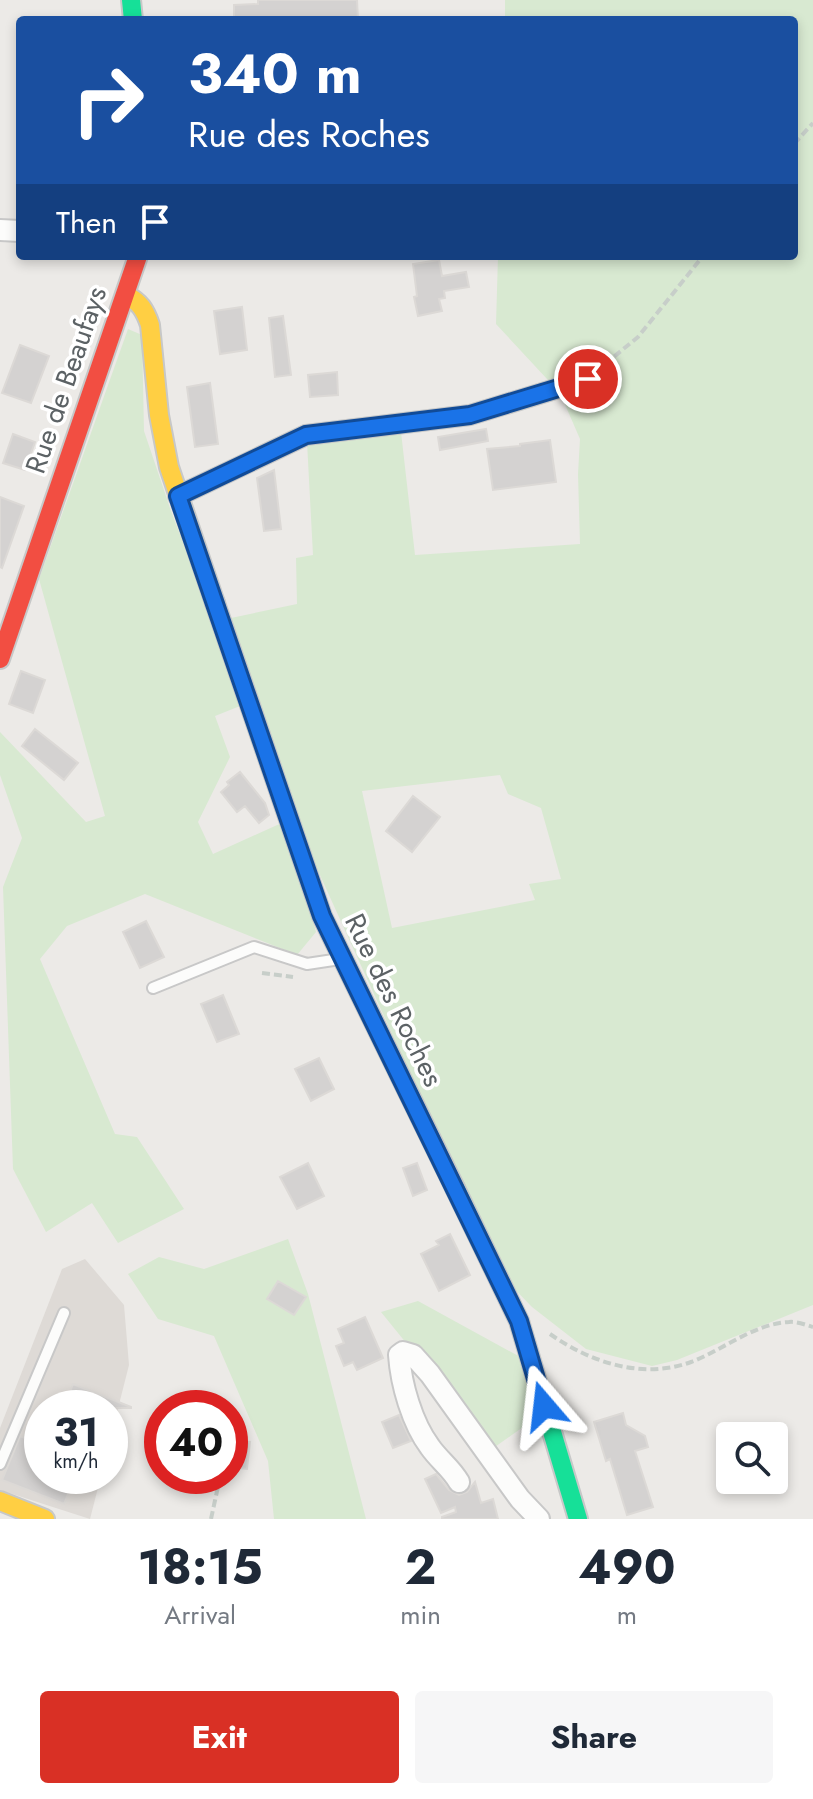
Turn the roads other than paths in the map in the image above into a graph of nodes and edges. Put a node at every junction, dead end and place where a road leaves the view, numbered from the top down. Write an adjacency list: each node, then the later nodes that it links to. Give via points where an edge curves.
1 (137, 260): 2 (street, Rue de Beaufays)
2 (126, 295): 4 (street, Rue des Roches, via 137,300 150,325 159,415); 5 (street, Rue de Beaufays)
3 (588, 379): 4 (street, via 470,415 306,435)
4 (178, 496): 6 (street, Rue des Roches, via 322,916)
5 (0, 659)
6 (343, 959): 7 (lane, via 307,964 254,947); 14 (street, Rue des Roches, via 519,1321)
7 (153, 988)
8 (64, 1313): 9 (lane)
9 (0, 1464)
10 (459, 1482): 13 (street, via 429,1446 413,1414 400,1373 403,1352 430,1374)
11 (0, 1501): 12 (street)
12 (45, 1519)
13 (539, 1519)
14 (578, 1519)

